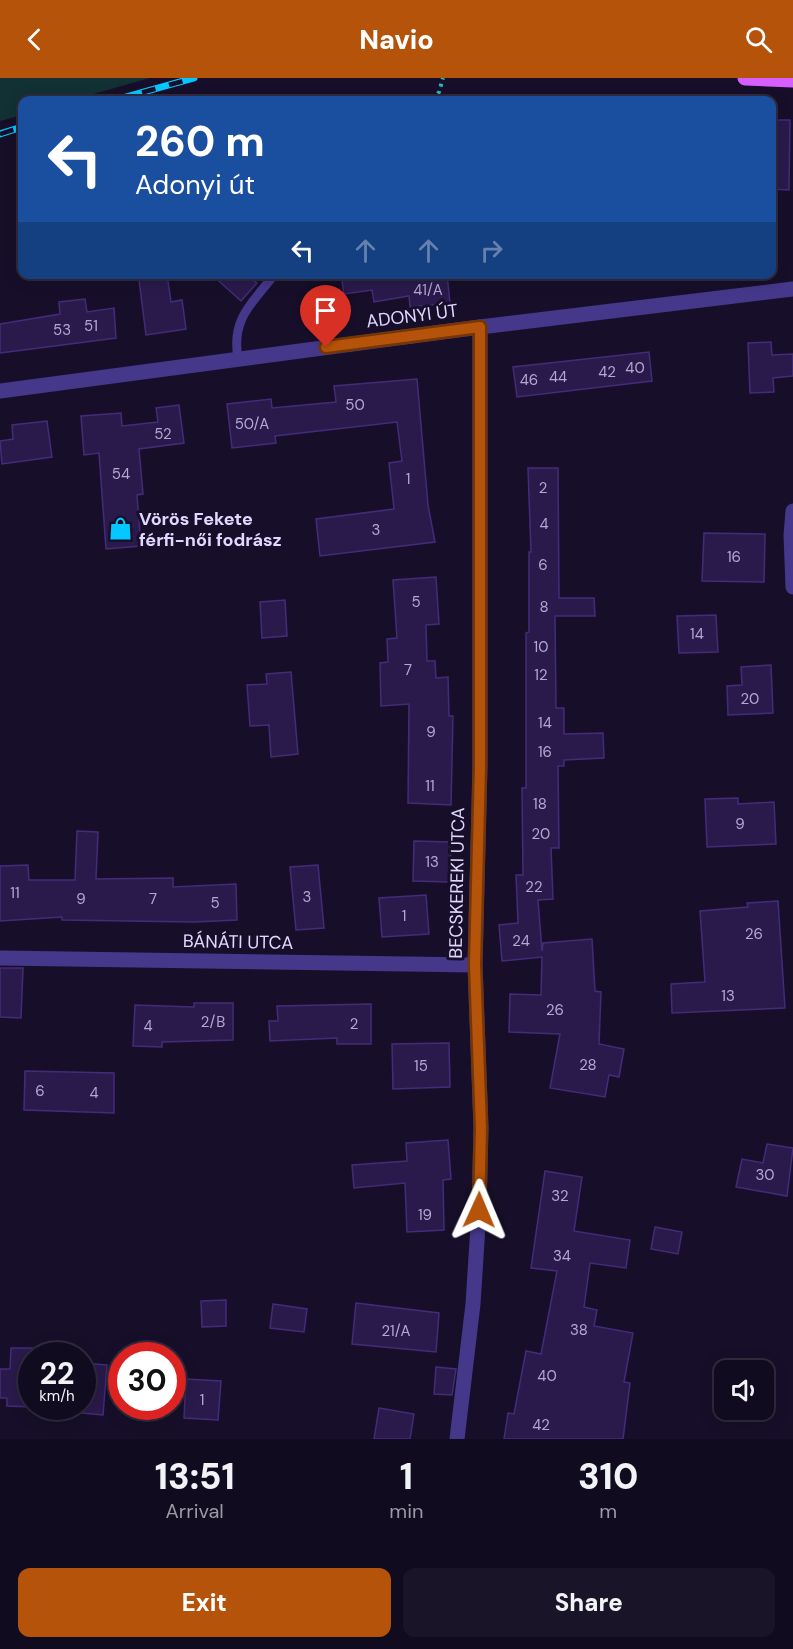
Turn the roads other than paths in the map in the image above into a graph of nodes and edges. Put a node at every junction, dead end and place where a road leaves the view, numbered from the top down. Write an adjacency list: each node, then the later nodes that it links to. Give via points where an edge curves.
1 (745, 78): 2 (main road)
2 (793, 80)
3 (271, 279): 6 (lane, via 241,319 235,340)
4 (793, 289): 5 (street, ADONYI ÚT)
5 (480, 327): 6 (street, ADONYI ÚT); 11 (street, BECSKEREKI UTCA, via 480,766)
6 (237, 358): 7 (street, ADONYI ÚT)
7 (0, 392)
8 (793, 511): 9 (street)
9 (793, 586)
10 (0, 958): 11 (street, BÁNÁTI UTCA)
11 (475, 965): 12 (street, BECSKEREKI UTCA, via 481,1128 479,1210 473,1304)
12 (457, 1439)

